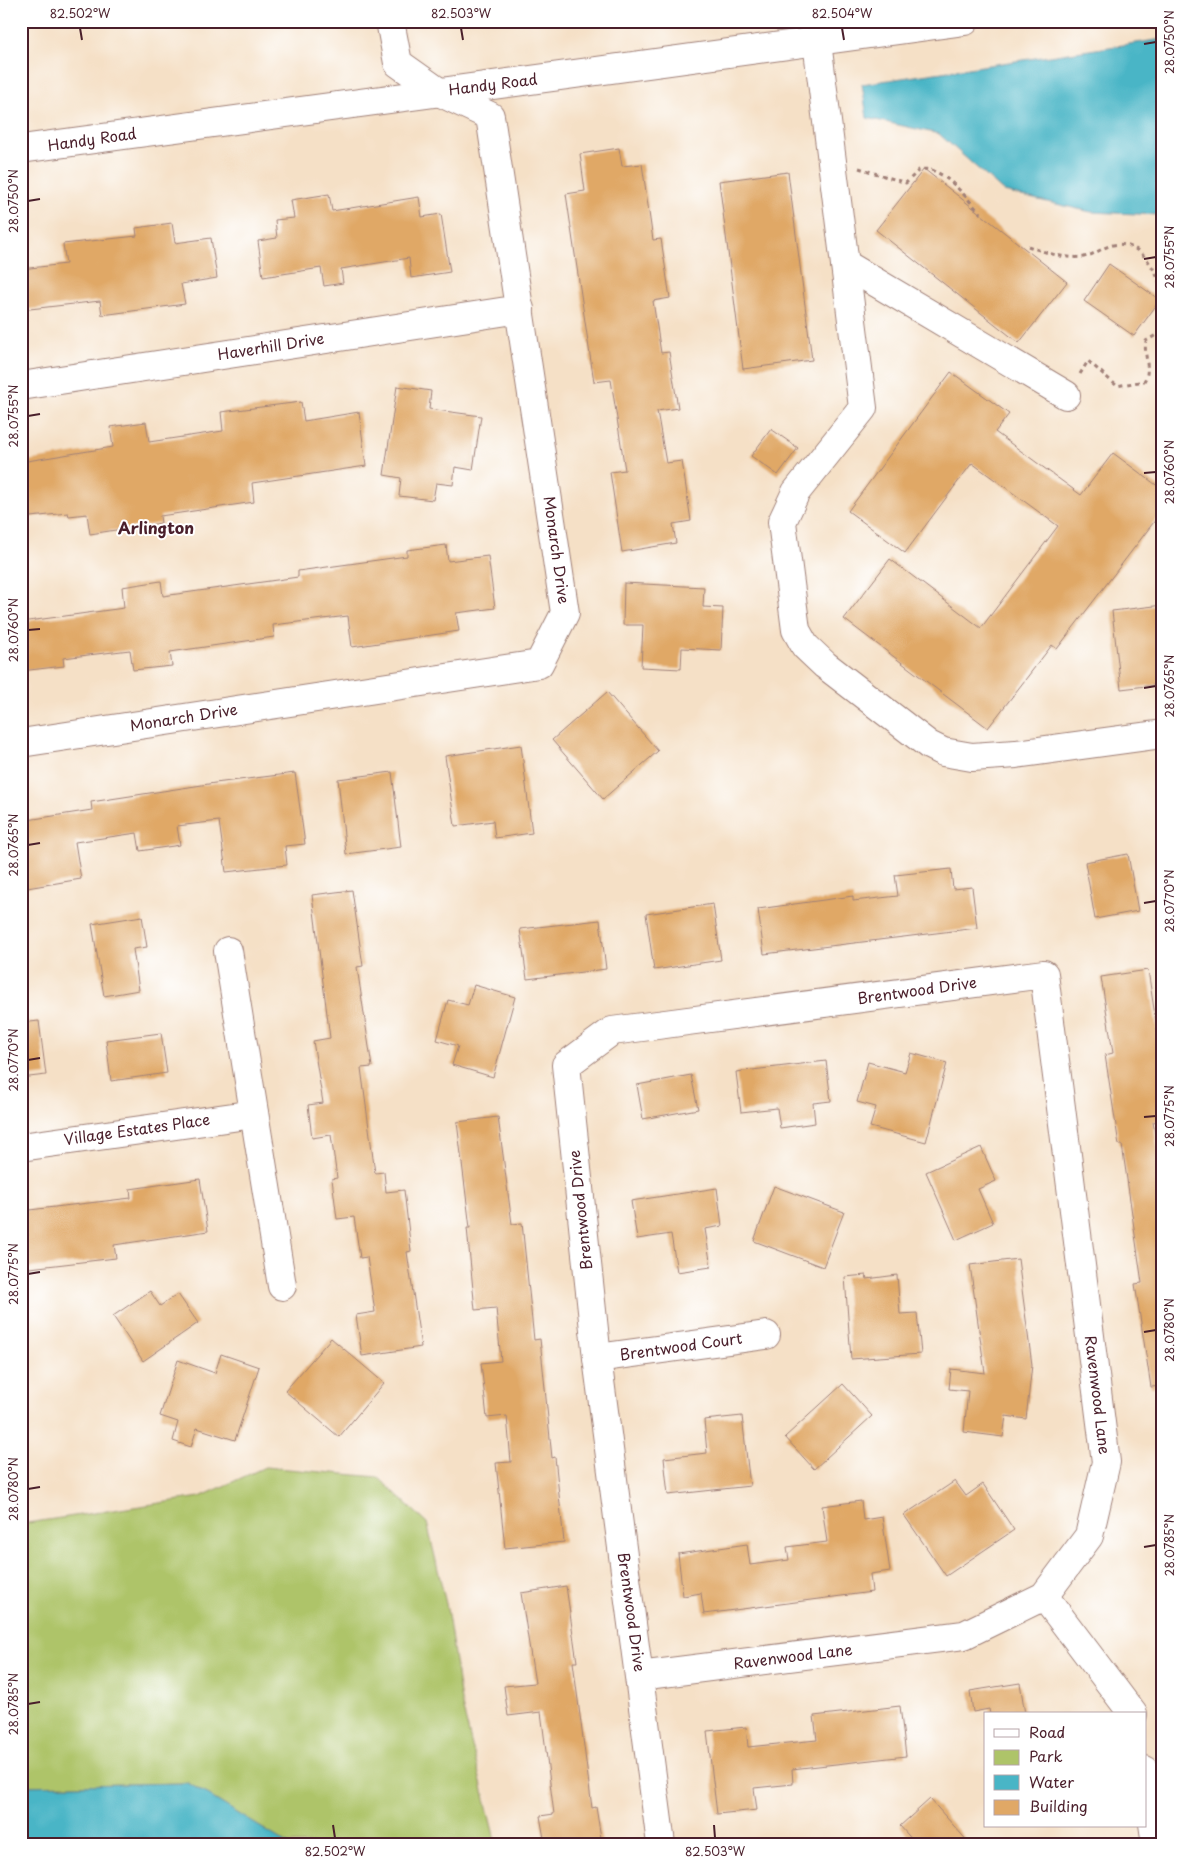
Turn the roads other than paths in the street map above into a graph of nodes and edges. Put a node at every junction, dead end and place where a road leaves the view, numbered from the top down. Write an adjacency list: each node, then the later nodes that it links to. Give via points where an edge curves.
1 (390, 21): 4 (street, via 398,63)
2 (965, 21): 3 (street, Handy Road)
3 (817, 42): 4 (street, Handy Road); 6 (street)
4 (439, 92): 5 (street, Handy Road); 7 (street, Monarch Drive, via 490,116)
5 (21, 149)
6 (845, 264): 9 (street); 10 (street, via 863,408 796,492 782,522 796,630 805,646 929,745 943,752 972,757 1016,754)
7 (520, 308): 8 (street, Haverhill Drive); 11 (street, Monarch Drive, via 565,613 539,664)
8 (21, 386)
9 (1066, 395)
10 (1163, 734)
11 (21, 743)
12 (228, 951): 14 (street)
13 (1044, 974): 18 (street, Brentwood Drive, via 612,1031 566,1065); 19 (street, Ravenwood Lane, via 1106,1462 1089,1536)
14 (254, 1114): 15 (street, Village Estates Place); 16 (street)
15 (21, 1147)
16 (282, 1286)
17 (766, 1335): 18 (street, Brentwood Court)
18 (597, 1358): 20 (street, Brentwood Drive)
19 (1044, 1596): 20 (street, Ravenwood Lane, via 964,1635); 21 (street)
20 (639, 1676): 23 (street, Brentwood Drive)
21 (1131, 1712)
22 (1146, 1777): 24 (street)
23 (661, 1844)
24 (1156, 1844)

